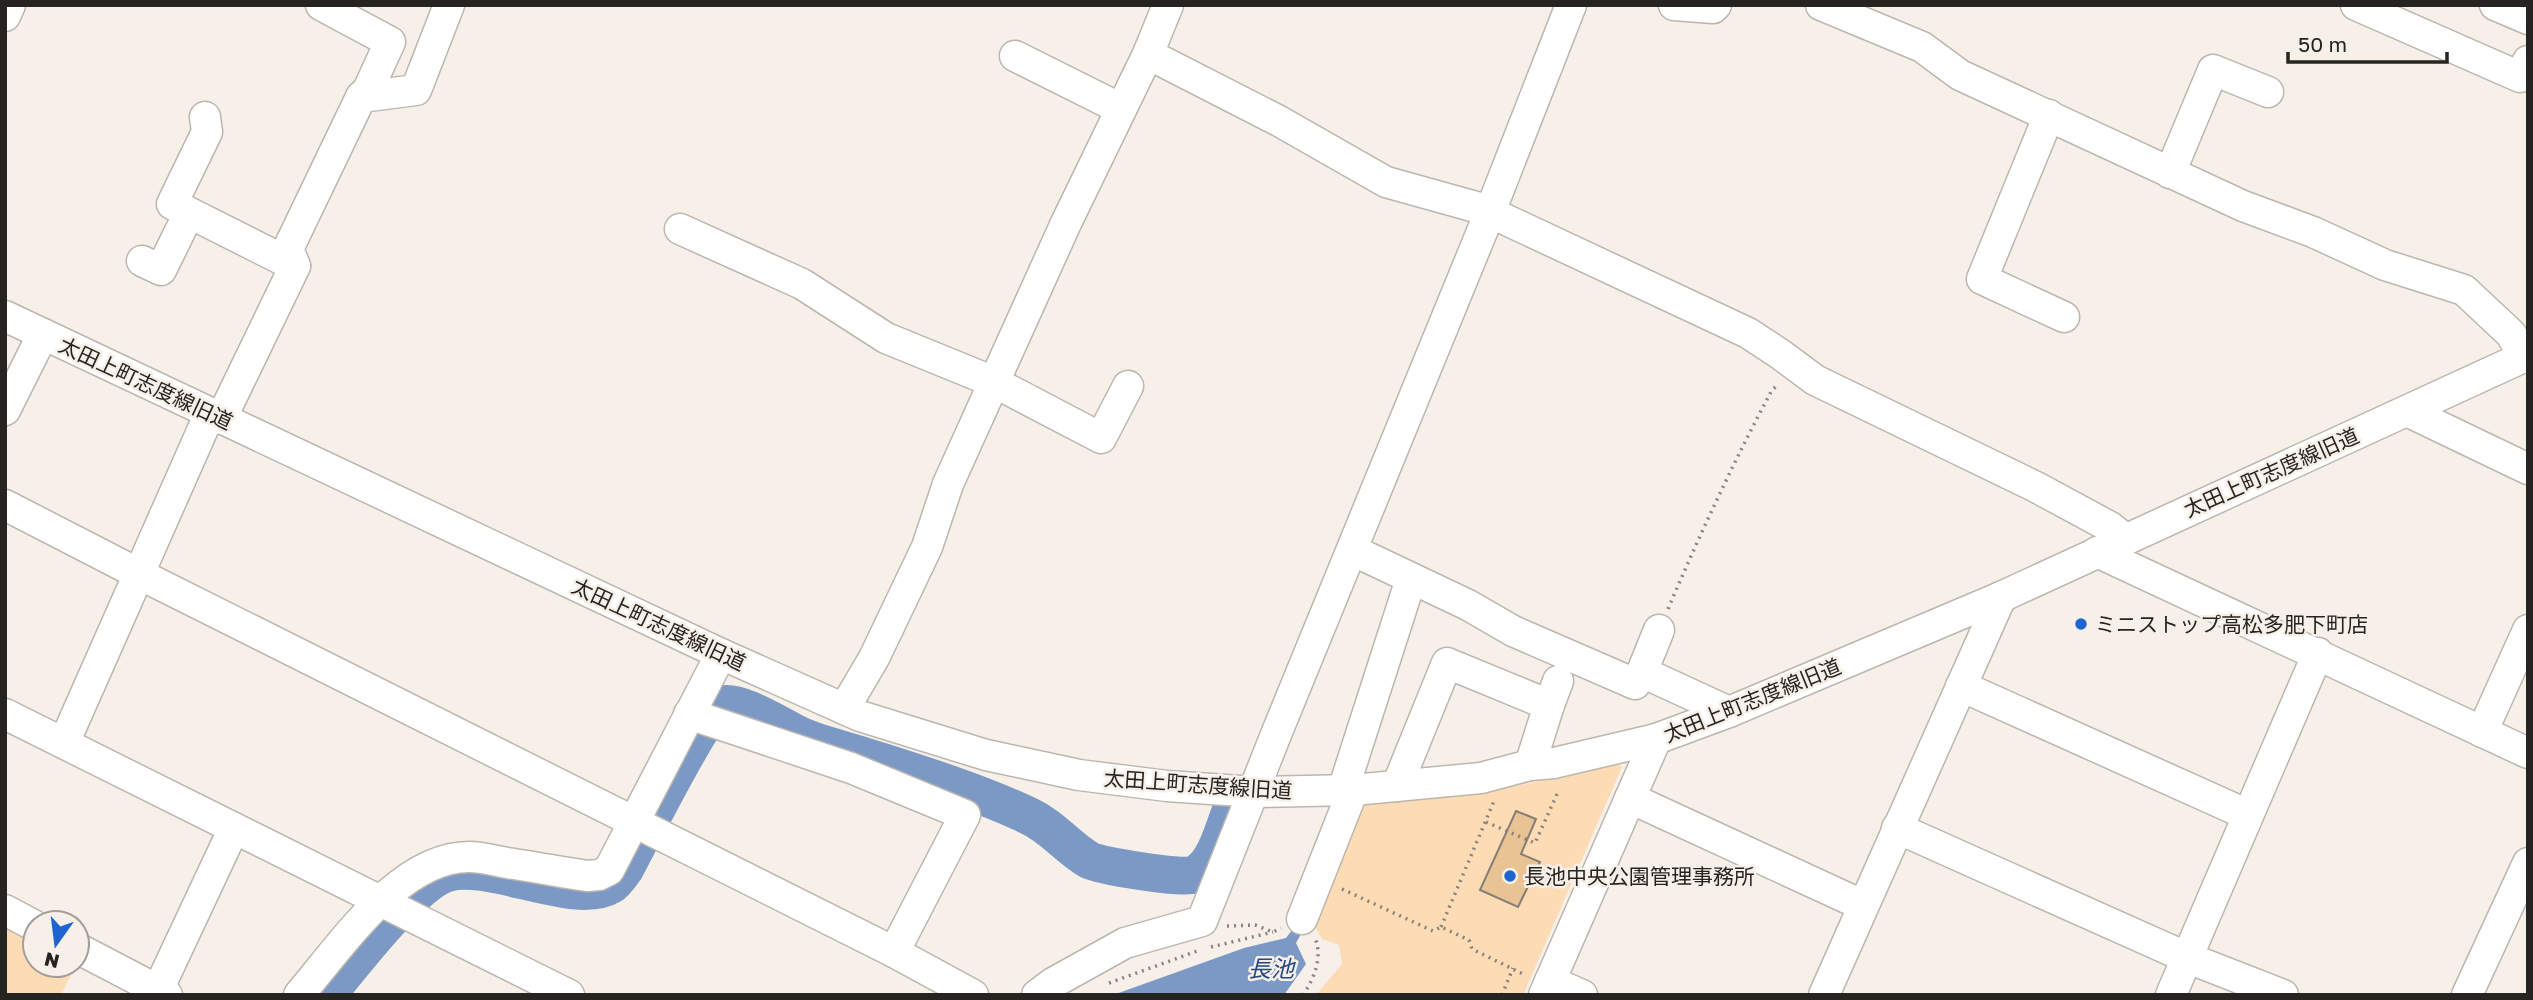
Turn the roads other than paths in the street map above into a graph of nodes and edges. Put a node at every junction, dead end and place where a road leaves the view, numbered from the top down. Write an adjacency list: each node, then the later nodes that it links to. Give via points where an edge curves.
1 (10, 5): 11 (street)
2 (321, 5): 17 (street, via 390,42)
3 (449, 5): 17 (street, via 416,90)
4 (1167, 5): 13 (street)
5 (1572, 5): 22 (street)
6 (1674, 5): 7 (street)
7 (1716, 5)
8 (1821, 5): 19 (street, via 1922,47 1960,75)
9 (2356, 5): 15 (street, via 2520,77)
10 (2495, 5): 12 (street)
11 (5, 16)
12 (2528, 19)
13 (1148, 54): 18 (street); 22 (street, via 1386,182)
14 (1015, 56): 18 (street)
15 (2528, 61)
16 (2267, 92): 21 (street, via 2217,61)
17 (361, 97): 26 (street, via 288,249)
18 (1121, 109): 31 (street)
19 (2049, 115): 21 (street); 28 (street, via 1982,279)
20 (205, 117): 23 (street, via 207,132 172,204)
21 (2170, 173): 30 (street, via 2385,265 2464,290 2511,334)
22 (1480, 208): 38 (street, via 1748,334 1815,380 2036,487); 39 (street)
23 (190, 213): 25 (street, via 161,270); 26 (street)
24 (680, 229): 31 (street, via 802,284 887,338)
25 (142, 261)
26 (295, 266): 35 (street)
27 (5, 316): 29 (street, 太田上町志度線旧道)
28 (2064, 317)
29 (43, 334): 33 (street); 35 (street, 太田上町志度線旧道)
30 (2526, 356): 34 (street, 太田上町志度線旧道)
31 (994, 382): 32 (street, via 1101,438); 50 (street, via 948,484 921,559)
32 (1128, 386)
33 (5, 410)
34 (2407, 411): 36 (street); 38 (street, 太田上町志度線旧道)
35 (215, 416): 41 (street); 47 (street, 太田上町志度線旧道)
36 (2528, 469)
37 (7, 511): 41 (street)
38 (2125, 539): 40 (street, 太田上町志度線旧道)
39 (1352, 550): 42 (street); 61 (street)
40 (2097, 552): 43 (street, 太田上町志度線旧道); 46 (street)
41 (139, 574): 56 (street); 64 (street)
42 (1411, 579): 48 (street, via 1513,632 1635,684); 60 (street)
43 (2001, 597): 49 (street); 51 (street, 太田上町志度線旧道)
44 (1659, 630): 48 (street)
45 (2528, 630): 54 (street)
46 (2318, 653): 54 (street); 63 (street)
47 (721, 654): 50 (street, 太田上町志度線旧道); 53 (street)
48 (1642, 672): 51 (street)
49 (1961, 686): 63 (street); 66 (street)
50 (844, 709): 61 (street, 太田上町志度線旧道, via 986,755 1079,775)
51 (1729, 712): 55 (street, 太田上町志度線旧道)
52 (5, 714): 56 (street)
53 (701, 718): 64 (street); 73 (street, via 852,768 965,815)
54 (2482, 732): 57 (street)
55 (1656, 739): 58 (street, 太田上町志度線旧道); 62 (street)
56 (64, 743): 65 (street)
57 (2528, 753)
58 (1530, 765): 59 (street, 太田上町志度線旧道, via 1481,778); 59 (street, via 1554,693 1437,659)
59 (1397, 786): 60 (street, 太田上町志度線旧道)
60 (1348, 790): 61 (street, 太田上町志度線旧道); 72 (street)
61 (1255, 792): 81 (street, via 1202,921 1125,943)
62 (1630, 798): 68 (street); 76 (street)
63 (2248, 816): 75 (street)
64 (643, 827): 69 (street, via 609,870 599,875 450,858 414,873); 73 (street)
65 (234, 828): 69 (street); 77 (street)
66 (1897, 828): 68 (street); 75 (street)
67 (2528, 863): 86 (street)
68 (1862, 905): 83 (street)
69 (394, 908): 78 (street); 79 (street)
70 (5, 910): 71 (street)
71 (21, 919)
72 (1302, 919)
73 (894, 952): 80 (street)
74 (91, 955): 77 (street)
75 (2188, 958): 84 (street); 85 (street)
76 (1541, 984): 82 (street)
77 (162, 992)
78 (299, 995)
79 (569, 995)
80 (973, 995)
81 (1037, 995)
82 (1581, 995)
83 (1824, 995)
84 (2171, 995)
85 (2283, 995)
86 (2468, 995)

